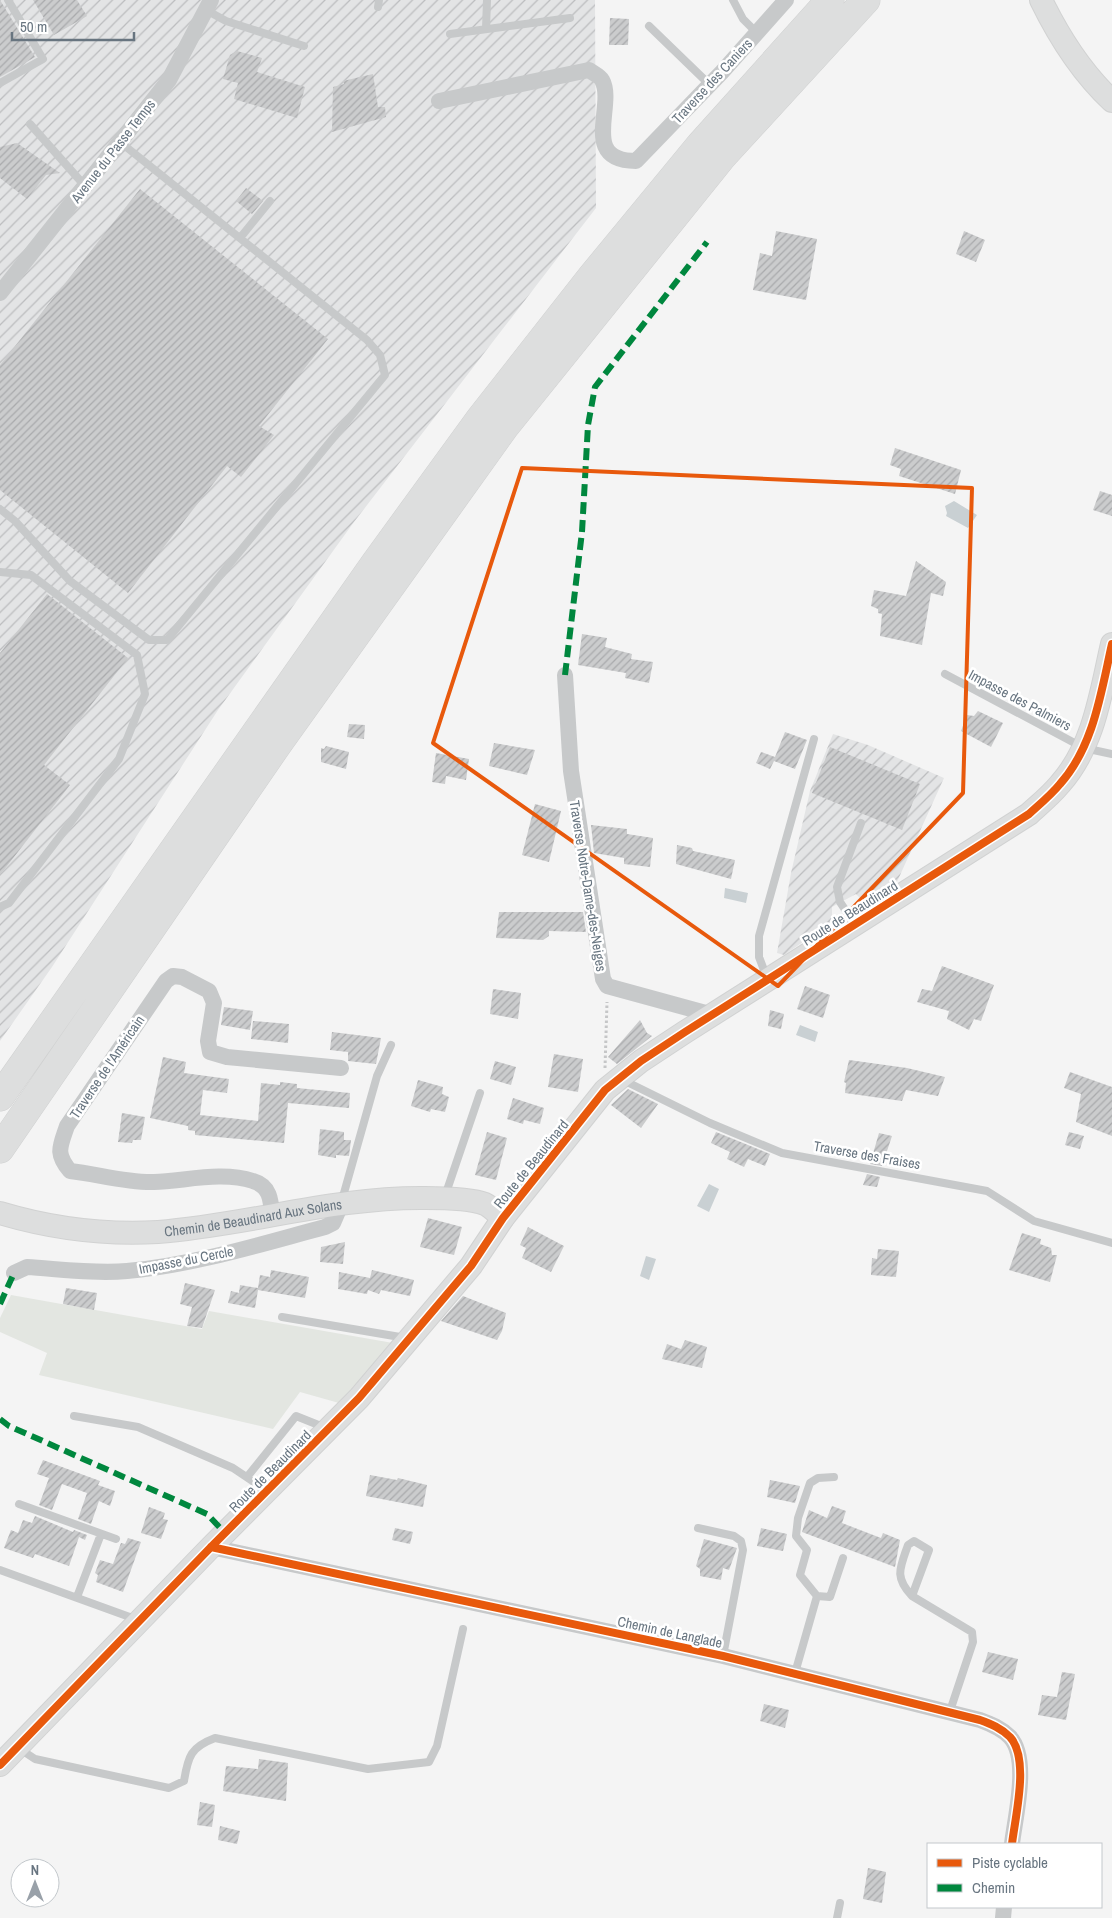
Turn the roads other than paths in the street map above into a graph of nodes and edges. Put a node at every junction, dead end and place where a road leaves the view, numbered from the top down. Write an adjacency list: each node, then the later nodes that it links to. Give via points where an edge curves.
1 (8, 0): 15 (lane, via 43,59)
2 (487, 0): 11 (lane)
3 (733, 0): 12 (lane, via 743,19)
4 (786, 0): 12 (street, Traverse des Caniers)
5 (830, 0): 42 (highway, via 700,145 479,420 334,620)
6 (866, 0): 43 (highway, via 723,156 504,428 261,768)
7 (1040, 0): 18 (street, via 1092,82)
8 (208, 5): 14 (lane, via 226,21); 20 (street, Avenue du Passe Temps, via 169,80)
9 (570, 18): 11 (lane)
10 (648, 26): 16 (lane)
11 (486, 29): 13 (lane)
12 (757, 33): 16 (street, Traverse des Caniers)
13 (450, 34)
14 (304, 46)
15 (0, 83)
16 (710, 85): 17 (street, Traverse des Caniers, via 636,160 620,160 609,153 603,134 602,78 589,70)
17 (439, 101)
18 (1112, 101)
19 (30, 124): 21 (lane)
20 (120, 142): 21 (street, Avenue du Passe Temps); 23 (lane)
21 (85, 186): 24 (street, Avenue du Passe Temps)
22 (270, 201): 23 (lane)
23 (240, 238): 25 (lane, via 367,340 380,355 385,375 167,640 149,640 70,581)
24 (0, 292)
25 (0, 509)
26 (0, 572): 34 (lane, via 31,575 137,655 145,694 119,759 8,903)
27 (1112, 644): 31 (street, Route de Beaudinard)
28 (945, 674): 31 (lane, Impasse des Palmiers)
29 (565, 675): 37 (street, Traverse Notre-Dame-des-Neiges, via 571,771 603,979 608,986)
30 (814, 739): 36 (lane, via 759,936 759,957)
31 (1084, 748): 32 (lane, Impasse des Palmiers); 35 (street, Route de Beaudinard, via 1061,784 1030,814)
32 (1112, 754)
33 (861, 823): 35 (lane, via 837,887 840,902)
34 (0, 907)
35 (855, 925): 36 (street, Route de Beaudinard)
36 (768, 980): 37 (street, Route de Beaudinard)
37 (713, 1015): 40 (street, Route de Beaudinard)
38 (391, 1045): 45 (lane, via 377,1076)
39 (341, 1068): 47 (street, Traverse de l'Américain, via 227,1057 210,1052 208,1041 213,996 182,977 173,976 166,981 67,1126 59,1151 61,1160 70,1171 152,1182 228,1177 254,1181 270,1196)
40 (613, 1075): 48 (street, Route de Beaudinard, via 605,1090); 49 (lane, Traverse des Fraises, via 710,1123 782,1153 987,1191 1034,1221)
41 (480, 1093): 44 (lane)
42 (0, 1096)
43 (0, 1149)
44 (444, 1198): 45 (street, Chemin de Beaudinard Aux Solans); 48 (street, Chemin de Beaudinard Aux Solans, via 484,1204)
45 (342, 1202): 47 (street, Chemin de Beaudinard Aux Solans); 50 (street, Impasse du Cercle, via 333,1223 325,1226 178,1263 125,1272 27,1267)
46 (2, 1214): 47 (street, Chemin de Beaudinard Aux Solans, via 56,1226 113,1232 157,1232)
47 (272, 1215)
48 (503, 1218): 52 (street, Route de Beaudinard, via 471,1266)
49 (1112, 1243)
50 (14, 1273)
51 (282, 1317): 52 (lane)
52 (408, 1339): 54 (street, Route de Beaudinard)
53 (74, 1416): 55 (lane, via 138,1427 233,1468)
54 (329, 1429): 55 (lane, via 296,1416); 57 (street, Route de Beaudinard)
55 (246, 1477): 57 (lane)
56 (834, 1477): 65 (lane, via 818,1478 810,1483 798,1518 796,1536 807,1550 800,1575)
57 (268, 1491): 62 (street, Route de Beaudinard)
58 (19, 1504): 60 (lane)
59 (698, 1528): 70 (lane, via 734,1536 741,1541 743,1550)
60 (101, 1534): 61 (lane); 67 (lane)
61 (116, 1539)
62 (211, 1547): 68 (street, Route de Beaudinard); 70 (street, Chemin de Langlade)
63 (843, 1558): 65 (lane, via 830,1597)
64 (0, 1570): 67 (lane)
65 (817, 1596): 71 (lane)
66 (912, 1596): 66 (lane, via 904,1587 899,1572 908,1545 914,1541 929,1550); 72 (lane, via 972,1632 973,1642)
67 (77, 1597): 68 (lane)
68 (140, 1621): 73 (street, Route de Beaudinard)
69 (463, 1629): 73 (lane, via 437,1746 429,1762 368,1769 215,1738 197,1745 187,1763 184,1781 169,1788 35,1759)
70 (723, 1656): 71 (street, Chemin de Langlade)
71 (795, 1673): 72 (street, Chemin de Langlade)
72 (950, 1711): 75 (street, Chemin de Langlade, via 998,1727 1012,1739 1019,1756 1020,1778)
73 (17, 1748): 74 (street, Route de Beaudinard)
74 (0, 1765)
75 (1012, 1843)
76 (840, 1903): 77 (lane)
77 (837, 1918)

